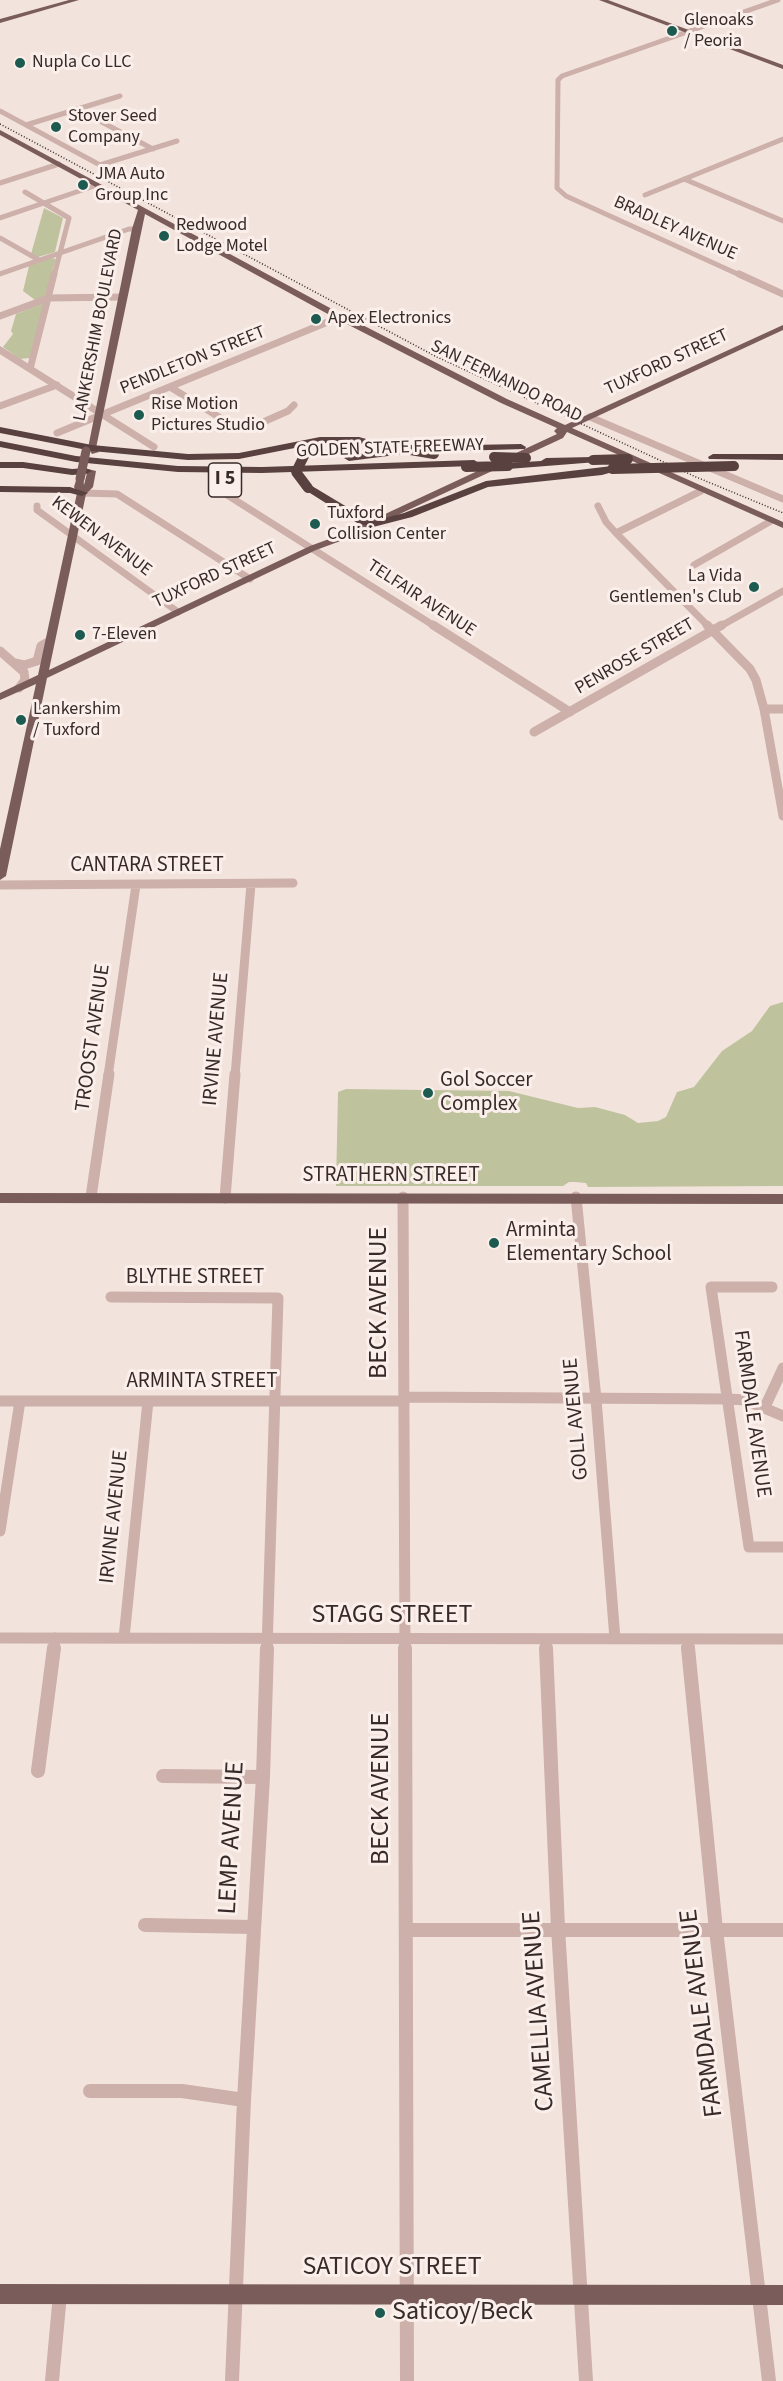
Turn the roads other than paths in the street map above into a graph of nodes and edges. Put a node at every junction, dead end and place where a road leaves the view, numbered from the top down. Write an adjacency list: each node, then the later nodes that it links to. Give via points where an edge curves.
1 (76, 0): 4 (main road)
2 (602, 0): 5 (main road)
3 (778, 0): 5 (street)
4 (0, 21)
5 (687, 32): 6 (main road); 31 (street, BRADLEY AVENUE, via 559,78 557,188 566,196)
6 (783, 67)
7 (120, 96): 8 (street)
8 (77, 109): 10 (street); 14 (street)
9 (0, 111): 10 (street)
10 (26, 125): 14 (street, via 100,165)
11 (1, 133): 15 (main road, SAN FERNANDO ROAD)
12 (783, 139): 16 (street)
13 (177, 141): 14 (street)
14 (153, 149)
15 (59, 164): 17 (street); 18 (main road, SAN FERNANDO ROAD)
16 (684, 179): 20 (street); 25 (street)
17 (0, 183)
18 (97, 185): 21 (street); 22 (main road, SAN FERNANDO ROAD)
19 (25, 192): 21 (street)
20 (645, 195)
21 (43, 203): 23 (street); 28 (street, via 69,218)
22 (142, 210): 24 (main road, SAN FERNANDO ROAD); 26 (main road, LANKERSHIM BOULEVARD)
23 (0, 218)
24 (160, 219): 26 (main road, via 145,219); 35 (main road, SAN FERNANDO ROAD)
25 (783, 221)
26 (136, 229): 28 (street); 32 (main road, LANKERSHIM BOULEVARD)
27 (0, 238): 29 (street)
28 (60, 253): 29 (street); 33 (street)
29 (39, 261): 30 (street)
30 (0, 274)
31 (783, 294)
32 (122, 297): 33 (street); 45 (main road, LANKERSHIM BOULEVARD)
33 (49, 298): 34 (street); 40 (street)
34 (0, 316)
35 (340, 317): 42 (street, PENDLETON STREET); 48 (main road, SAN FERNANDO ROAD)
36 (783, 327): 46 (main road, TUXFORD STREET)
37 (0, 350): 38 (street)
38 (9, 356): 39 (street); 40 (street)
39 (0, 360)
40 (30, 369): 41 (street)
41 (57, 385): 44 (street); 45 (street)
42 (170, 387): 43 (street, via 227,422 238,424 261,423); 45 (street, PENDLETON STREET)
43 (294, 405)
44 (0, 406)
45 (100, 414): 49 (street, PENDLETON STREET); 52 (street); 53 (main road, LANKERSHIM BOULEVARD)
46 (590, 417): 48 (main road, TUXFORD STREET); 69 (street, SAN FERNANDO ROAD)
47 (0, 430): 53 (highway)
48 (564, 430): 56 (main road, TUXFORD STREET); 64 (main road, SAN FERNANDO ROAD); 72 (main road, TUXFORD STREET, via 560,436)
49 (57, 432)
50 (387, 446): 53 (highway, via 359,440 320,440 212,458); 56 (highway, bridge); 74 (highway, bridge, via 343,442 318,448 304,456 296,472 308,488)
51 (0, 447): 60 (highway, GOLDEN STATE FREEWAY / I 5); 61 (highway, via 74,465 190,475)
52 (154, 447)
53 (91, 450): 62 (main road, LANKERSHIM BOULEVARD, bridge)
54 (0, 455): 62 (highway, GOLDEN STATE FREEWAY / I 5)
55 (723, 461): 57 (highway, GOLDEN STATE FREEWAY / I 5); 57 (highway, GOLDEN STATE FREEWAY / I 5); 58 (highway, GOLDEN STATE FREEWAY / I 5, bridge); 58 (highway, GOLDEN STATE FREEWAY / I 5, bridge)
56 (511, 462): 58 (highway, GOLDEN STATE FREEWAY / I 5); 58 (highway, GOLDEN STATE FREEWAY / I 5); 60 (highway, via 398,450 275,465); 61 (highway, GOLDEN STATE FREEWAY / I 5); 61 (highway, GOLDEN STATE FREEWAY / I 5, bridge); 68 (main road, TUXFORD STREET)
57 (783, 462)
58 (598, 464): 74 (highway, via 602,472 486,484 408,515)
59 (0, 465): 62 (highway, via 23,465)
60 (142, 467): 61 (highway, GOLDEN STATE FREEWAY / I 5)
61 (463, 468): 62 (highway, GOLDEN STATE FREEWAY / I 5, via 233,480)
62 (85, 477): 65 (main road, LANKERSHIM BOULEVARD, via 88,487)
63 (0, 489): 65 (highway)
64 (701, 491): 73 (main road, SAN FERNANDO ROAD); 76 (street)
65 (82, 493): 67 (highway); 77 (main road, LANKERSHIM BOULEVARD); 80 (street, via 117,494)
66 (224, 493): 78 (street, TELFAIR AVENUE)
67 (0, 495)
68 (412, 499): 72 (main road); 74 (main road, TUXFORD STREET)
69 (783, 499)
70 (37, 506): 77 (street, KEWEN AVENUE, via 37,510)
71 (598, 506): 76 (street)
72 (403, 509): 74 (main road, TUXFORD STREET)
73 (771, 521): 75 (main road, SAN FERNANDO ROAD); 79 (street)
74 (368, 523): 78 (main road, TUXFORD STREET)
75 (783, 525)
76 (616, 533): 83 (street)
77 (72, 536): 82 (street, KEWEN AVENUE); 84 (main road, LANKERSHIM BOULEVARD)
78 (313, 548): 80 (main road, TUXFORD STREET); 92 (street, TELFAIR AVENUE)
79 (694, 565)
80 (250, 579): 82 (main road, TUXFORD STREET)
81 (783, 591): 83 (street, PENROSE STREET)
82 (178, 612): 87 (main road, TUXFORD STREET)
83 (712, 631): 90 (street, via 750,669); 92 (street, PENROSE STREET)
84 (50, 641): 86 (street, via 40,646 37,661); 87 (main road, LANKERSHIM BOULEVARD)
85 (0, 651): 86 (street)
86 (15, 663): 88 (street, via 26,676)
87 (43, 676): 88 (main road, TUXFORD STREET); 95 (main road, LANKERSHIM BOULEVARD)
88 (19, 688): 89 (main road, TUXFORD STREET)
89 (0, 697)
90 (764, 709): 91 (street); 94 (street)
91 (783, 709)
92 (570, 712): 93 (street, PENROSE STREET)
93 (534, 732)
94 (783, 816)
95 (0, 876)
96 (293, 883): 97 (street, CANTARA STREET)
97 (251, 884): 99 (street, CANTARA STREET); 104 (street, IRVINE AVENUE)
98 (0, 885): 99 (street, CANTARA STREET)
99 (136, 885): 101 (street, TROOST AVENUE)
100 (0, 1197): 101 (main road, STRATHERN STREET)
101 (91, 1197): 104 (main road, STRATHERN STREET)
102 (403, 1197): 103 (main road, STRATHERN STREET); 104 (main road, STRATHERN STREET); 110 (street, BECK AVENUE)
103 (576, 1197): 105 (main road, STRATHERN STREET); 111 (street, GOLL AVENUE)
104 (225, 1198)
105 (783, 1199)
106 (772, 1287): 112 (street, FARMDALE AVENUE, via 711,1287)
107 (111, 1297): 108 (street, BLYTHE STREET)
108 (278, 1298): 116 (street, LEMP AVENUE)
109 (783, 1368): 117 (street)
110 (404, 1399): 111 (street, ARMINTA STREET); 116 (street, ARMINTA STREET); 125 (street, BECK AVENUE)
111 (596, 1399): 112 (street, ARMINTA STREET); 127 (street, GOLL AVENUE)
112 (729, 1399): 117 (street, ARMINTA STREET); 120 (street, FARMDALE AVENUE, via 749,1547)
113 (0, 1401): 114 (street, ARMINTA STREET)
114 (20, 1401): 115 (street, ARMINTA STREET); 119 (street)
115 (148, 1401): 116 (street, ARMINTA STREET); 123 (street, IRVINE AVENUE)
116 (275, 1401): 124 (street, LEMP AVENUE)
117 (765, 1407): 118 (street, ARMINTA STREET)
118 (783, 1416)
119 (0, 1531)
120 (783, 1547)
121 (0, 1638): 122 (street, STAGG STREET)
122 (55, 1638): 123 (street, STAGG STREET); 130 (street)
123 (124, 1638): 124 (street, STAGG STREET)
124 (266, 1638): 125 (street, STAGG STREET); 132 (street, LEMP AVENUE)
125 (405, 1638): 126 (street, STAGG STREET); 136 (street, BECK AVENUE)
126 (546, 1639): 127 (street, STAGG STREET); 135 (street, CAMELLIA AVENUE)
127 (615, 1639): 128 (street, STAGG STREET)
128 (687, 1639): 129 (street, STAGG STREET); 137 (street, FARMDALE AVENUE)
129 (783, 1639)
130 (38, 1771)
131 (163, 1776): 132 (street)
132 (263, 1778): 134 (street, LEMP AVENUE)
133 (145, 1926): 134 (street)
134 (253, 1928): 140 (street, LEMP AVENUE)
135 (558, 1928): 136 (street); 137 (street); 145 (street, CAMELLIA AVENUE)
136 (406, 1930): 144 (street, BECK AVENUE)
137 (716, 1930): 138 (street); 146 (street, FARMDALE AVENUE)
138 (783, 1930)
139 (90, 2091): 140 (street, via 182,2091)
140 (244, 2100): 143 (street, LEMP AVENUE)
141 (0, 2294): 142 (main road, SATICOY STREET)
142 (60, 2294): 143 (main road, SATICOY STREET); 148 (street)
143 (236, 2294): 144 (main road, SATICOY STREET); 149 (street, LEMP AVENUE)
144 (405, 2294): 145 (main road, SATICOY STREET); 150 (street, BECK AVENUE)
145 (581, 2295): 146 (main road, SATICOY STREET); 151 (street, CAMELLIA AVENUE)
146 (760, 2295): 147 (main road, SATICOY STREET); 152 (street, FARMDALE AVENUE)
147 (783, 2295)
148 (52, 2381)
149 (232, 2381)
150 (407, 2381)
151 (586, 2381)
152 (769, 2381)

